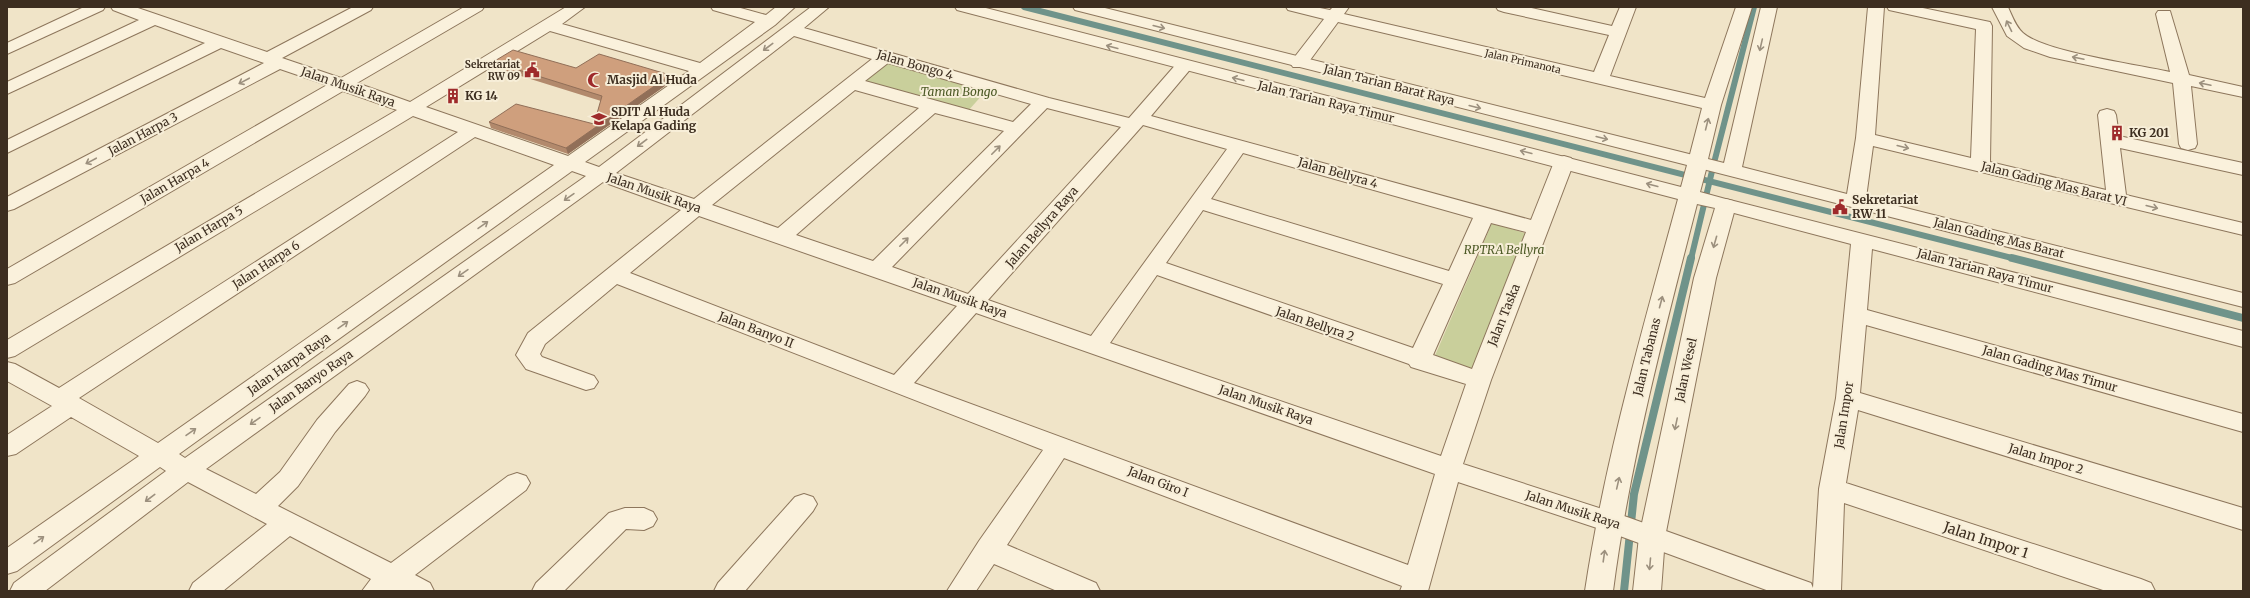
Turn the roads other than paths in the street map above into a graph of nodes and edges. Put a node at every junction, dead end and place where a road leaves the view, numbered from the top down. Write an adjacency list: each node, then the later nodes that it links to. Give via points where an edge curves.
1 (97, 7): 28 (street)
2 (119, 7): 22 (street, Jalan Musik Raya)
3 (338, 7): 19 (street)
4 (476, 7): 37 (street, Jalan Harpa 4)
5 (577, 7): 24 (street, Jalan Harpa 5)
6 (719, 7): 23 (street)
7 (787, 7): 23 (street)
8 (821, 7): 25 (street, Jalan Banyo Raya)
9 (963, 7): 32 (street, Jalan Tarian Raya Timur, one-way to 9)
10 (1081, 7): 31 (street, Jalan Tarian Barat Raya, one-way to 31)
11 (1294, 7): 20 (street, Jalan Primanota)
12 (1504, 7): 26 (street)
13 (1628, 7): 26 (street)
14 (1744, 7): 41 (street, Jalan Tabanas)
15 (1769, 7): 57 (street, one-way to 57)
16 (1876, 7): 48 (street)
17 (1895, 7): 56 (street, via 1984,26)
18 (2000, 7): 35 (street, one-way to 18, via 2050,52 2022,42 2011,31)
19 (360, 10): 30 (street, Jalan Harpa 3)
20 (1337, 12): 31 (street); 34 (street, Jalan Primanota)
21 (2164, 14): 35 (street)
22 (154, 19): 27 (street, Jalan Musik Raya); 38 (street)
23 (769, 21): 33 (street)
24 (548, 25): 33 (street); 43 (street, Jalan Harpa 5)
25 (791, 30): 29 (street, Jalan Bongo 4); 59 (street, Jalan Banyo Raya, one-way to 59)
26 (1619, 32): 34 (street)
27 (220, 42): 30 (street, Jalan Musik Raya); 52 (street)
28 (7, 49)
29 (886, 56): 36 (street); 40 (street, Jalan Bongo 4)
30 (273, 61): 37 (street, Jalan Musik Raya); 65 (street, Jalan Harpa 3, one-way to 65)
31 (1298, 63): 55 (street, Jalan Tarian Barat Raya, one-way to 55)
32 (1184, 66): 45 (street, Jalan Bellyra Raya); 53 (street, Jalan Tarian Raya Timur, one-way to 32)
33 (703, 69): 54 (street)
34 (1600, 79): 41 (street, Jalan Primanota)
35 (2181, 79): 39 (street, one-way to 35); 50 (street)
36 (852, 83): 42 (street); 66 (street)
37 (344, 85): 43 (street, Jalan Musik Raya); 75 (street, Jalan Harpa 4)
38 (7, 89)
39 (2243, 92)
40 (1043, 102): 45 (street, Jalan Bongo 4); 46 (street)
41 (1712, 105): 55 (street, Jalan Tabanas, one-way to 41)
42 (932, 106): 46 (street); 70 (street)
43 (411, 109): 47 (street, Jalan Musik Raya); 82 (street, Jalan Harpa 5)
44 (2107, 115): 49 (street)
45 (1135, 121): 51 (street, Jalan Bellyra 4); 78 (street, Jalan Bellyra Raya)
46 (1017, 129): 73 (street, one-way to 46)
47 (472, 131): 54 (street, Jalan Musik Raya); 90 (street, Jalan Harpa 6)
48 (1865, 138): 56 (street, Jalan Gading Mas Barat VI, one-way to 56); 62 (street)
49 (2110, 140): 58 (street); 61 (street)
50 (2188, 144)
51 (1239, 145): 63 (street); 67 (street, Jalan Bellyra 4)
52 (7, 147)
53 (1564, 162): 60 (street, Jalan Tarian Raya Timur, one-way to 53); 69 (street, Jalan Taska)
54 (570, 164): 59 (street, Jalan Musik Raya); 94 (street, Jalan Harpa Raya, one-way to 54)
55 (1697, 165): 57 (street, Jalan Tarian Barat Raya); 60 (street, Jalan Tabanas)
56 (1980, 165): 61 (street, Jalan Gading Mas Barat VI)
57 (1732, 169): 62 (street, Jalan Gading Mas Barat)
58 (2243, 170)
59 (601, 174): 66 (street, Jalan Musik Raya); 94 (street, Jalan Banyo Raya, one-way to 94)
60 (1692, 194): 64 (street, Jalan Tarian Raya Timur); 102 (street, Jalan Tabanas, one-way to 60, via 1646,358)
61 (2117, 199): 68 (street, Jalan Gading Mas Barat VI, one-way to 68)
62 (1856, 201): 77 (street, Jalan Gading Mas Barat)
63 (1198, 202): 72 (street); 76 (street)
64 (1724, 204): 71 (street, Jalan Tarian Raya Timur); 104 (street, Jalan Wesel, one-way to 104)
65 (7, 205)
66 (696, 208): 70 (street, Jalan Musik Raya); 74 (street)
67 (1485, 214): 69 (street, Jalan Bellyra 4); 76 (street)
68 (2243, 229)
69 (1538, 230): 85 (street, Jalan Taska)
70 (781, 237): 73 (street, Jalan Musik Raya)
71 (1862, 239): 79 (street, Jalan Impor); 80 (street, Jalan Tarian Raya Timur)
72 (1152, 266): 81 (street); 83 (street, Jalan Bellyra 2)
73 (877, 270): 78 (street, Jalan Musik Raya)
74 (614, 275): 86 (street, via 536,339 528,355 534,363); 87 (street, Jalan Banyo II)
75 (7, 278)
76 (1455, 280): 83 (street)
77 (2243, 300)
78 (974, 303): 81 (street, Jalan Musik Raya); 87 (street, Jalan Bellyra Raya)
79 (1856, 315): 89 (street, Jalan Impor); 91 (street, Jalan Gading Mas Timur)
80 (2243, 339)
81 (1096, 346): 95 (street, Jalan Musik Raya)
82 (7, 350)
83 (1419, 361): 85 (street, Jalan Bellyra 2)
84 (7, 370): 90 (street)
85 (1479, 380): 95 (street, Jalan Taska)
86 (586, 382)
87 (898, 386): 92 (street, Jalan Giro I)
88 (357, 390): 99 (street, via 326,426 289,479)
89 (1848, 398): 97 (street, Jalan Impor); 100 (street, Jalan Impor 2)
90 (65, 402): 93 (street, Jalan Harpa 6); 94 (street)
91 (2243, 423)
92 (1060, 445): 105 (street); 108 (street, Jalan Giro I)
93 (7, 447)
94 (171, 461): 99 (street); 106 (street, Jalan Harpa Raya, one-way to 94); 109 (street, Jalan Banyo Raya, one-way to 109)
95 (1449, 469): 102 (street, Jalan Musik Raya); 108 (street, Jalan Taska)
96 (517, 483): 107 (street)
97 (1832, 489): 119 (street, Jalan Impor); 120 (street, Jalan Impor 1)
98 (804, 504): 113 (street)
99 (260, 508): 103 (street)
100 (2243, 519)
101 (631, 520): 112 (street)
102 (1613, 522): 104 (street, Jalan Musik Raya); 116 (street, Jalan Tabanas, one-way to 102)
103 (288, 523): 107 (street); 110 (street)
104 (1648, 535): 117 (street, Jalan Wesel, one-way to 117); 118 (street, Jalan Musik Raya)
105 (988, 550): 114 (street); 115 (street)
106 (7, 562)
107 (384, 584): 111 (street)
108 (1416, 586)
109 (24, 591)
110 (203, 591)
111 (420, 591)
112 (546, 591)
113 (728, 591)
114 (961, 591)
115 (1086, 591)
116 (1599, 591)
117 (1647, 591)
118 (1801, 591)
119 (1827, 591)
120 (2141, 591)

